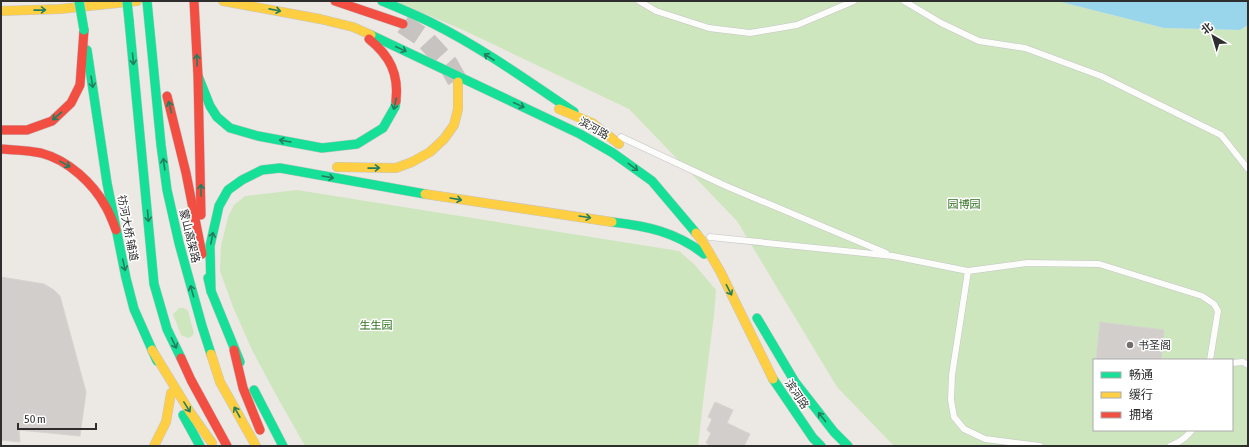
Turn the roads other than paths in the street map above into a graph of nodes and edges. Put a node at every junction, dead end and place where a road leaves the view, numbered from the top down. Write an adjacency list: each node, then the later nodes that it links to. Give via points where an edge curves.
1 (79, 1): 17 (main road, 祊河大桥 辅道, bridge)
2 (127, 1): 48 (main road, one-way to 48, bridge, via 154,284 167,329)
3 (137, 1): 12 (main road, one-way to 3, via 60,9)
4 (146, 1): 14 (main road)
5 (194, 1): 18 (main road, one-way to 5)
6 (223, 1): 16 (main road, 滨河路, one-way to 16)
7 (382, 1): 21 (main road, one-way to 7, via 457,36)
8 (639, 1): 9 (lane, via 656,11 709,28 750,33 796,25)
9 (854, 1)
10 (904, 1): 26 (lane, via 940,23 979,41 1025,48 1101,76 1221,134)
11 (333, 5): 13 (main road); 15 (main road)
12 (1, 11)
13 (345, 14)
14 (148, 19): 30 (main road, one-way to 14, via 186,173); 49 (main road, 蒙山高架路, one-way to 14, via 220,382 179,243 167,190)
15 (403, 24)
16 (353, 27): 18 (main road, one-way to 18, via 379,47 388,59 397,90 396,107 383,128 357,144 322,148 230,128 217,117 210,106); 33 (main road, 滨河路, one-way to 33, via 580,134 613,153 652,181 703,242)
17 (84, 30): 22 (main road, one-way to 22, via 80,85 72,103 52,120 27,130); 28 (main road, 祊河大桥 辅道, one-way to 28)
18 (198, 76): 30 (main road, one-way to 18)
19 (458, 82): 25 (main road, one-way to 19, via 395,168 425,156 445,138 454,125 458,107)
20 (543, 101): 21 (main road, 滨河路)
21 (592, 124): 23 (main road, 滨河路); 31 (lane, via 726,186)
22 (1, 130)
23 (625, 148)
24 (1, 149): 28 (main road, one-way to 28, via 49,155 71,167 90,184 106,207)
25 (280, 168): 33 (main road, one-way to 33, via 480,203 647,227 671,234 688,243 703,253); 35 (main road, one-way to 25, via 210,246 219,206 228,190 242,180 262,170)
26 (1248, 169)
27 (696, 219): 29 (main road)
28 (116, 230): 37 (main road, 祊河大桥 辅道, one-way to 37, via 134,309)
29 (710, 237): 31 (lane); 32 (main road)
30 (202, 254): 35 (main road)
31 (893, 256): 34 (lane)
32 (724, 260)
33 (720, 271): 51 (main road, 滨河路, one-way to 51, via 776,384)
34 (968, 271): 39 (lane, via 1027,263 1099,264 1202,296 1214,304 1218,311); 53 (lane, via 952,374 951,400 954,417 964,429 985,439)
35 (211, 291): 38 (main road)
36 (753, 311): 52 (main road, 滨河路, one-way to 36, via 795,382)
37 (152, 350): 42 (main road, 祊河大桥 辅道); 47 (main road, one-way to 47)
38 (234, 350): 44 (main road, via 243,388); 50 (main road)
39 (1210, 359)
40 (1233, 363): 41 (lane, via 1243,362)
41 (1248, 365)
42 (171, 393): 45 (main road, via 166,422); 46 (main road, 祊河大桥 辅道)
43 (1191, 431): 54 (lane, via 1178,443)
44 (262, 436)
45 (154, 446)
46 (200, 446)
47 (214, 446)
48 (227, 446)
49 (256, 446)
50 (283, 446)
51 (821, 446)
52 (848, 446)
53 (1040, 446)
54 (1170, 446)

